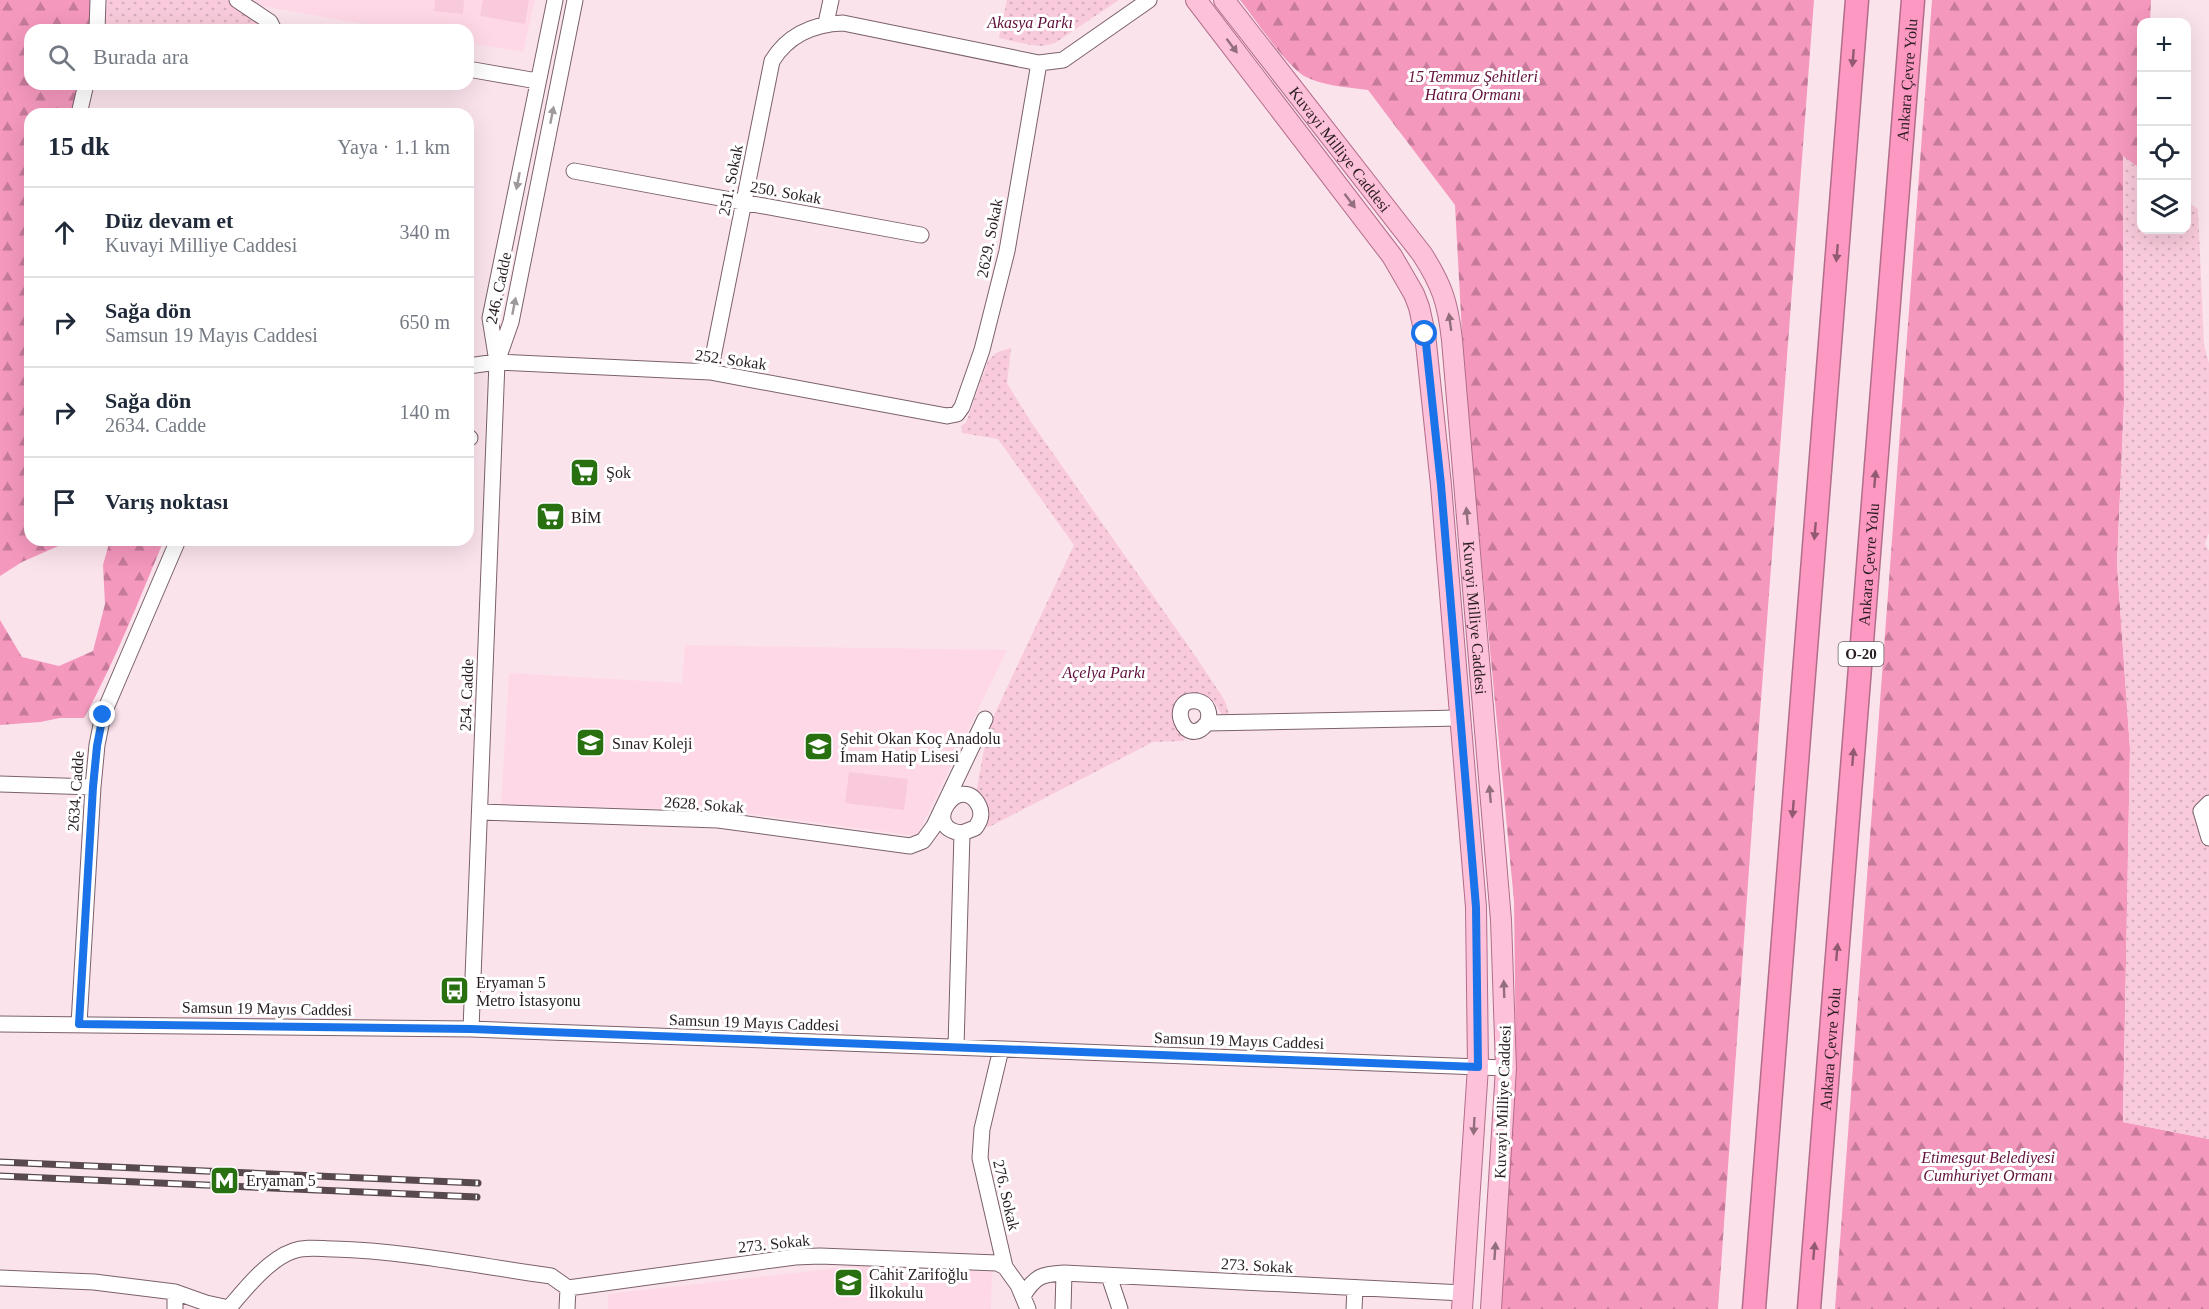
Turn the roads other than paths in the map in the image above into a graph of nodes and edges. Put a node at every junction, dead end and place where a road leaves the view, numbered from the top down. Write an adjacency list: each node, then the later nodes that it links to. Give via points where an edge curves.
1 (98, 0): 12 (street)
2 (237, 0): 13 (street)
3 (555, 0): 16 (street, 246. Cadde)
4 (575, 0): 24 (street, 246. Cadde, one-way to 4, via 511,322)
5 (831, 0): 11 (street)
6 (1149, 0): 14 (street, via 1063,60)
7 (1196, 0): 20 (main road, Kuvayi Milliye Caddesi, one-way to 20)
8 (1224, 0): 19 (main road, Kuvayi Milliye Caddesi)
9 (1857, 0): 61 (highway, one-way to 61)
10 (1913, 0): 62 (highway, Ankara Çevre Yolu / O-20, one-way to 10)
11 (826, 23): 14 (street, via 867,26); 22 (street, 251. Sokak, via 796,35 772,62)
12 (97, 24)
13 (271, 24)
14 (1039, 63): 27 (street, 2629. Sokak, via 1007,251 982,350)
15 (474, 70): 16 (street)
16 (537, 81): 24 (street, 246. Cadde, one-way to 24, via 490,318)
17 (85, 90): 18 (street)
18 (80, 108)
19 (1326, 132): 20 (main road); 45 (main road, Kuvayi Milliye Caddesi, one-way to 19, via 1501,920 1450,319 1442,288 1422,254)
20 (1307, 145): 29 (main road, Kuvayi Milliye Caddesi, one-way to 29, via 1392,256 1419,307 1441,485)
21 (574, 171): 22 (street, 250. Sokak)
22 (744, 202): 23 (street, 250. Sokak); 26 (street, 251. Sokak)
23 (921, 235)
24 (497, 362): 25 (street, 252. Sokak); 26 (street, 252. Sokak); 36 (street, 254. Cadde)
25 (474, 365)
26 (710, 372): 27 (street, 252. Sokak, via 947,416)
27 (957, 414)
28 (175, 546): 33 (street, 2634. Cadde, via 103,715)
29 (1460, 718): 31 (street); 44 (main road, Kuvayi Milliye Caddesi, via 1476,907)
30 (985, 719): 35 (street)
31 (1207, 723)
32 (0, 784): 33 (street)
33 (93, 787): 40 (street, 2634. Cadde)
34 (2209, 803): 38 (street, via 2200,811)
35 (946, 804): 36 (street, 2628. Sokak, via 930,834 910,846 718,820); 37 (street, via 944,821 951,831); 37 (street, via 962,795 978,805 979,823)
36 (480, 812): 41 (street, 254. Cadde)
37 (962, 833): 42 (street)
38 (2209, 838)
39 (0, 1024): 40 (street, Samsun 19 Mayıs Caddesi)
40 (79, 1024): 41 (street, Samsun 19 Mayıs Caddesi)
41 (471, 1029): 42 (street, Samsun 19 Mayıs Caddesi)
42 (956, 1047): 43 (street, Samsun 19 Mayıs Caddesi)
43 (1001, 1049): 44 (street, Samsun 19 Mayıs Caddesi); 46 (street, 276. Sokak, via 982,1129 980,1158)
44 (1478, 1067): 45 (street, Samsun 19 Mayıs Caddesi); 53 (main road, Kuvayi Milliye Caddesi, one-way to 53)
45 (1506, 1068): 60 (main road, Kuvayi Milliye Caddesi, one-way to 45)
46 (1005, 1267): 50 (street, 273. Sokak, via 997,1263 807,1256); 54 (street, 276. Sokak, via 1012,1273)
47 (1064, 1273): 48 (street, 273. Sokak); 54 (street, 273. Sokak, via 1037,1278 1030,1284); 57 (street)
48 (1109, 1275): 51 (street, 273. Sokak); 58 (street)
49 (0, 1278): 52 (street, via 94,1282)
50 (568, 1288): 52 (street, via 551,1276 366,1250 306,1248 284,1254 250,1283 229,1308); 56 (street)
51 (1355, 1288): 53 (street, 273. Sokak); 59 (street)
52 (175, 1293): 55 (street)
53 (1463, 1301)
54 (1026, 1303)
55 (175, 1309)
56 (567, 1309)
57 (1062, 1309)
58 (1120, 1309)
59 (1354, 1309)
60 (1491, 1309)
61 (1754, 1309)
62 (1809, 1309)

